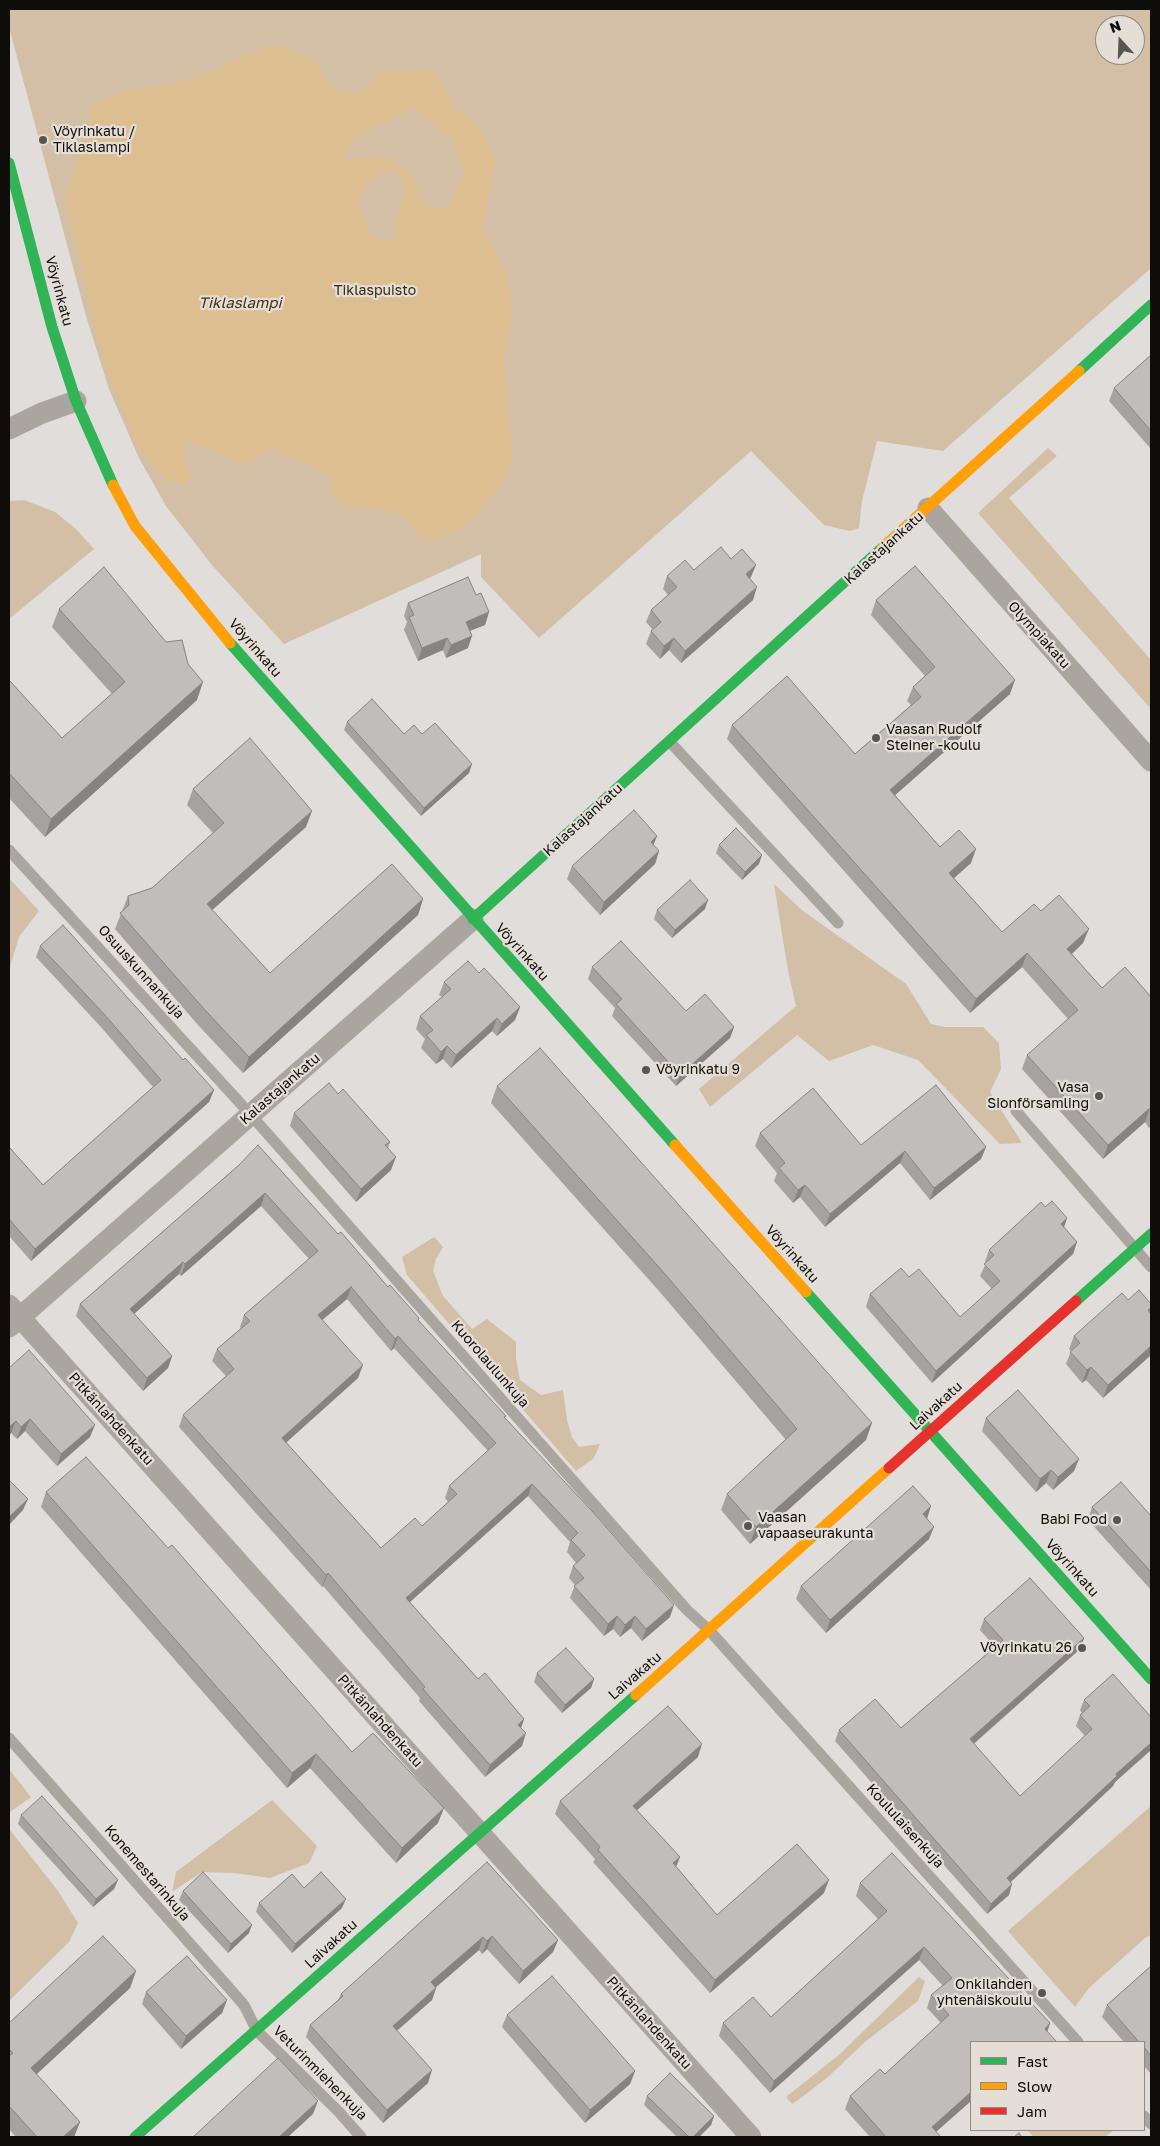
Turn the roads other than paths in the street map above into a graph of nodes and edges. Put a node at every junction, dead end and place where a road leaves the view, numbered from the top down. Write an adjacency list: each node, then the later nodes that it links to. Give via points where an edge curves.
1 (9, 163): 3 (street, Vöyrinkatu, via 52,327)
2 (1151, 305): 5 (street, Kalastajankatu)
3 (76, 401): 4 (street); 9 (street, Vöyrinkatu, via 107,474 135,526 250,667)
4 (9, 429)
5 (928, 508): 6 (street, Kalastajankatu); 7 (street, Olympiakatu)
6 (670, 742): 9 (street, Kalastajankatu); 10 (lane)
7 (1151, 761)
8 (9, 850): 12 (lane, Osuuskunnankuja)
9 (472, 919): 12 (street, Kalastajankatu); 17 (street, Vöyrinkatu)
10 (838, 923)
11 (1016, 1111): 14 (lane)
12 (251, 1115): 16 (street, Kalastajankatu); 18 (lane, Kuorolaulunkuja, via 687,1610)
13 (1151, 1234): 14 (street, Laivakatu)
14 (1135, 1248): 15 (lane); 17 (street, Laivakatu)
15 (1151, 1267)
16 (13, 1316): 21 (street, Pitkänlahdenkatu)
17 (930, 1431): 18 (street, Laivakatu); 19 (street, Vöyrinkatu)
18 (709, 1630): 21 (street, Laivakatu); 23 (lane, Koululaisenkuja)
19 (1151, 1679)
20 (9, 1738): 22 (lane, Konemestarinkuja, via 244,2005)
21 (478, 1833): 22 (street, Laivakatu); 26 (street, Pitkänlahdenkatu)
22 (257, 2031): 24 (street, Laivakatu); 25 (lane, Veturinmiehenkuja)
23 (1077, 2041)
24 (135, 2137)
25 (361, 2137)
26 (751, 2137)

